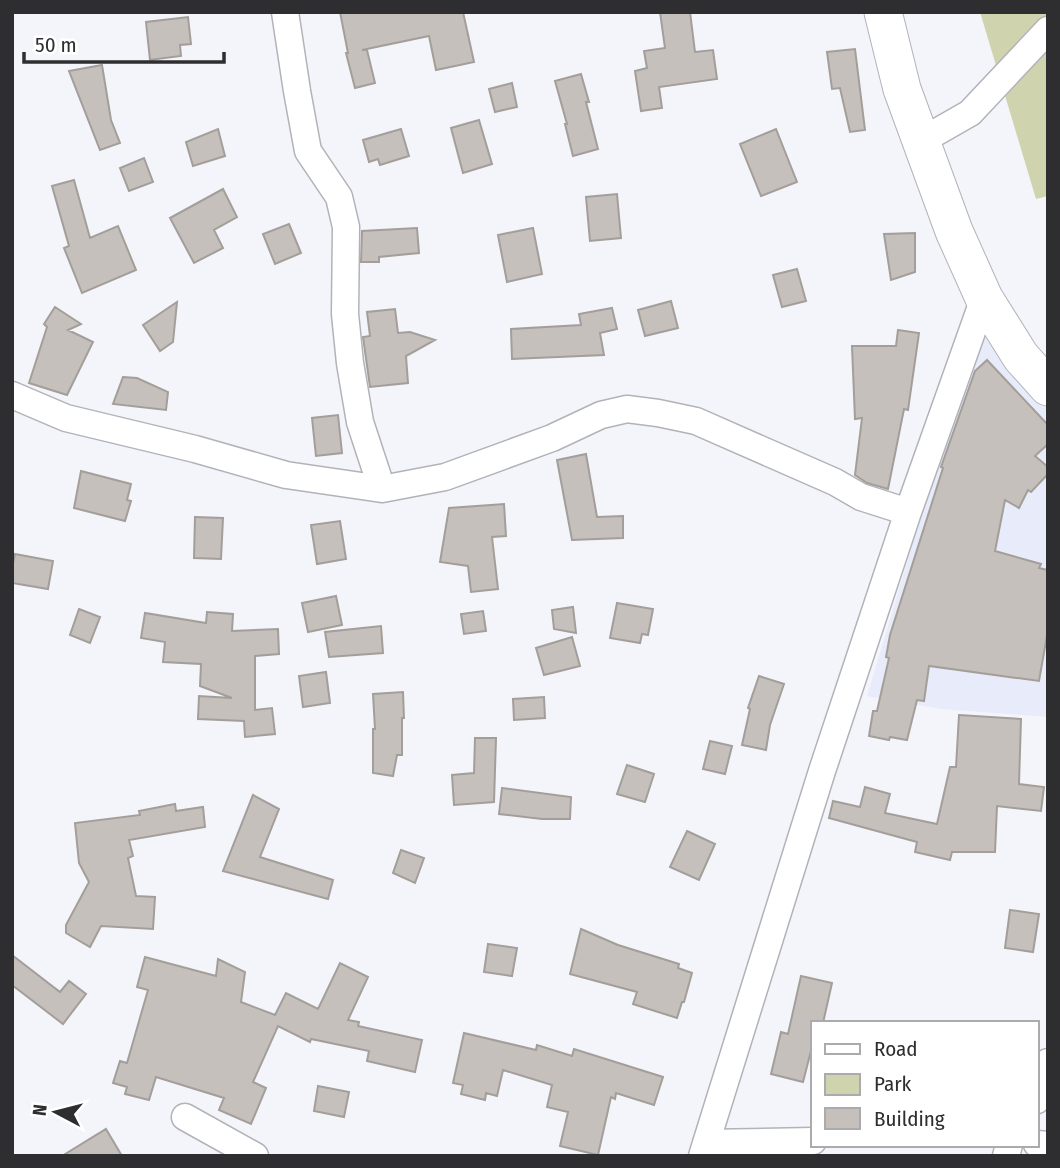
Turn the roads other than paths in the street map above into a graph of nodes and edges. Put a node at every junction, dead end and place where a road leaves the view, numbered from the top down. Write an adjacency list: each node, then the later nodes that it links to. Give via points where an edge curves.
1 (285, 12): 8 (street, via 308,151 340,197 346,227 345,314 350,363 360,422)
2 (883, 12): 4 (main road, via 902,89)
3 (1048, 30): 4 (street, via 970,113)
4 (921, 141): 5 (main road)
5 (984, 298): 6 (main road, via 1021,357); 9 (street)
6 (1048, 387)
7 (12, 395): 8 (street, via 66,418 286,475)
8 (382, 489): 9 (street, via 445,477 627,409 695,421 835,482 861,498)
9 (908, 512): 14 (street)
10 (1048, 1062): 11 (street)
11 (1039, 1093)
12 (185, 1117): 15 (street)
13 (811, 1141): 14 (street)
14 (704, 1149)
15 (255, 1156)

